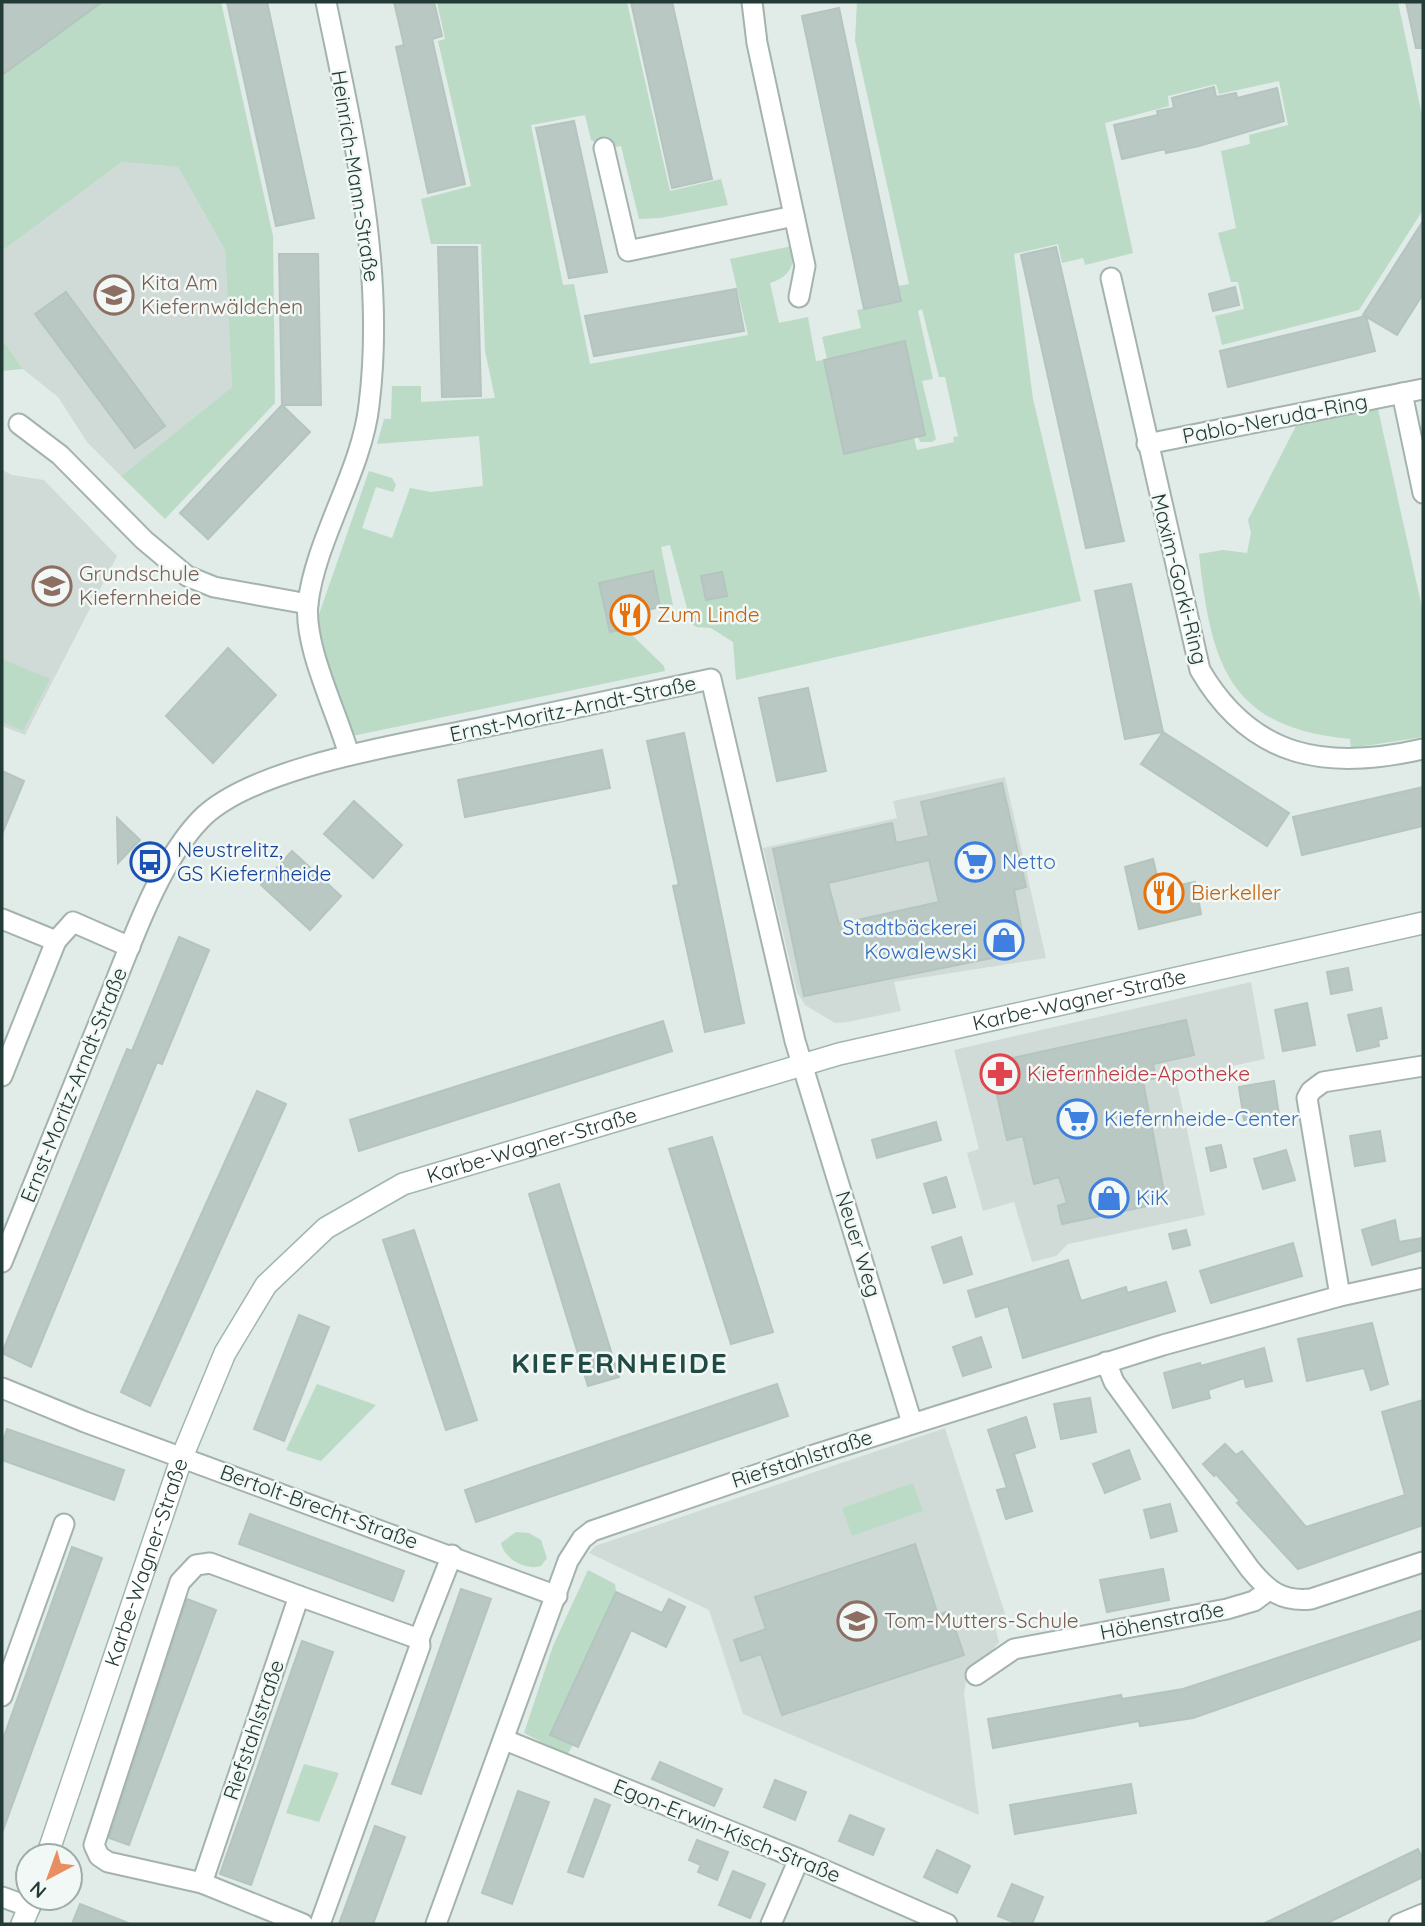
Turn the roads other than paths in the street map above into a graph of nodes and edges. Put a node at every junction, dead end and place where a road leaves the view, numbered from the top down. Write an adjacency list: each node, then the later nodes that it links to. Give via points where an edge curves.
1 (326, 2): 12 (street, Heinrich-Mann-Straße, via 373,267 373,351 365,425)
2 (752, 2): 4 (street)
3 (604, 148): 4 (street, via 628,251)
4 (794, 216): 6 (street, via 805,266)
5 (1111, 278): 10 (street, Maxim-Gorki-Ring)
6 (799, 297)
7 (1423, 389): 8 (street)
8 (1402, 393): 10 (street, Pablo-Neruda-Ring); 11 (street)
9 (19, 424): 12 (street, via 60,455 144,540 187,576 214,587)
10 (1149, 452): 13 (street, Maxim-Gorki-Ring, via 1200,670 1237,720 1286,749 1322,757)
11 (1423, 493)
12 (308, 604): 14 (street, Heinrich-Mann-Straße, via 313,649)
13 (1423, 749)
14 (348, 755): 18 (street, Ernst-Moritz-Arndt-Straße, via 246,789 200,820 163,876); 19 (street, Ernst-Moritz-Arndt-Straße, via 711,680)
15 (2, 919): 17 (street)
16 (1423, 923): 19 (street, Karbe-Wagner-Straße)
17 (56, 941): 18 (street, Ernst-Moritz-Arndt-Straße, via 73,922); 21 (street)
18 (130, 947): 22 (street, Ernst-Moritz-Arndt-Straße)
19 (803, 1065): 27 (street, Neuer Weg); 28 (street, Karbe-Wagner-Straße, via 403,1184 326,1227 266,1285 225,1353)
20 (1423, 1066): 24 (street, via 1324,1082 1307,1098)
21 (2, 1076)
22 (2, 1262)
23 (1423, 1278): 24 (street, Riefstahlstraße)
24 (1340, 1296): 25 (street, Riefstahlstraße)
25 (1106, 1362): 27 (street, Riefstahlstraße); 32 (street, via 1122,1393)
26 (2, 1388): 28 (street, Bertolt-Brecht-Straße)
27 (912, 1423): 34 (street, Riefstahlstraße, via 601,1526 573,1550)
28 (182, 1457): 30 (street, Bertolt-Brecht-Straße); 39 (street, Karbe-Wagner-Straße)
29 (64, 1524): 37 (street)
30 (452, 1555): 34 (street, Bertolt-Brecht-Straße); 35 (street)
31 (1423, 1562): 32 (street, via 1311,1598 1291,1600)
32 (1269, 1590): 36 (street, Höhenstraße, via 1254,1601 1227,1609 1014,1649)
33 (299, 1596): 35 (street); 41 (street, Riefstahlstraße); 41 (street, Karbe-Wagner-Straße, via 210,1563 187,1572 175,1595 93,1845 108,1862)
34 (557, 1596): 38 (street, Riefstahlstraße)
35 (419, 1639): 44 (street)
36 (976, 1675)
37 (2, 1696)
38 (505, 1740): 40 (street, Egon-Erwin-Kisch-Straße); 45 (street, Riefstahlstraße)
39 (52, 1842)
40 (799, 1859): 46 (street); 47 (street, Egon-Erwin-Kisch-Straße)
41 (202, 1883): 43 (street)
42 (1423, 1914): 48 (street)
43 (303, 1924)
44 (320, 1924)
45 (436, 1924)
46 (771, 1924)
47 (947, 1924)
48 (1399, 1924)

